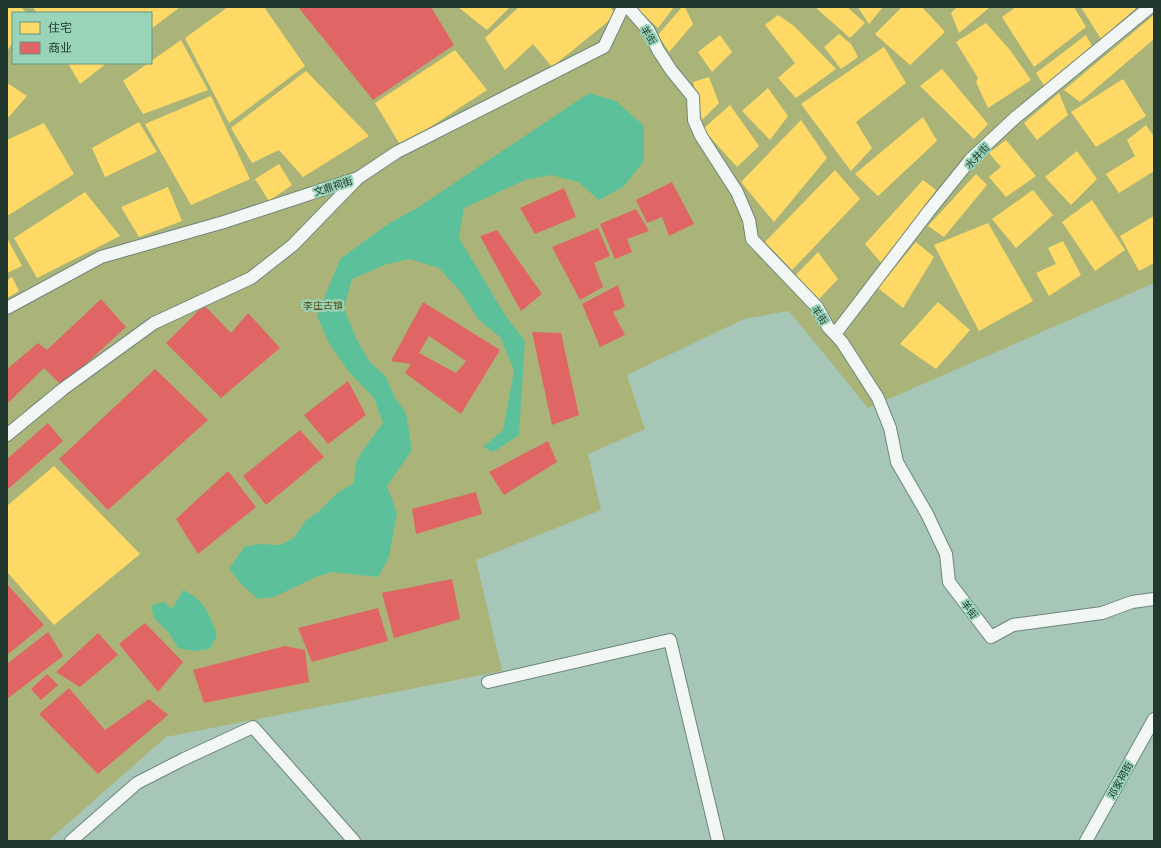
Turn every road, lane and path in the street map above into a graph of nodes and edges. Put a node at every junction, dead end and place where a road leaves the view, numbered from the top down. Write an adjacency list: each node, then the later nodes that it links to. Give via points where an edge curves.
1 (623, 7): 4 (lane, 文鼎祠街, via 604,47 397,152)
2 (628, 7): 6 (lane, 羊街, via 649,31 671,70 693,97 694,120 701,136 737,192 750,220 752,239 817,307)
3 (1150, 7): 6 (lane, 水井街, via 1016,117 971,159)
4 (358, 178): 5 (lane, 文鼎祠街, via 224,222 101,257); 7 (lane, via 293,245 251,278 154,323 63,389)
5 (7, 308)
6 (835, 334): 8 (lane, 羊街, via 878,398 890,428 897,462 927,514 946,554 949,582 992,637 1013,625 1102,613 1132,602)
7 (7, 435)
8 (1154, 599)
9 (488, 682): 13 (lane, via 670,640)
10 (1154, 719): 14 (lane, 邓家祠街)
11 (71, 841): 12 (lane, via 137,783 184,758 253,728)
12 (354, 841)
13 (718, 841)
14 (1086, 841)

